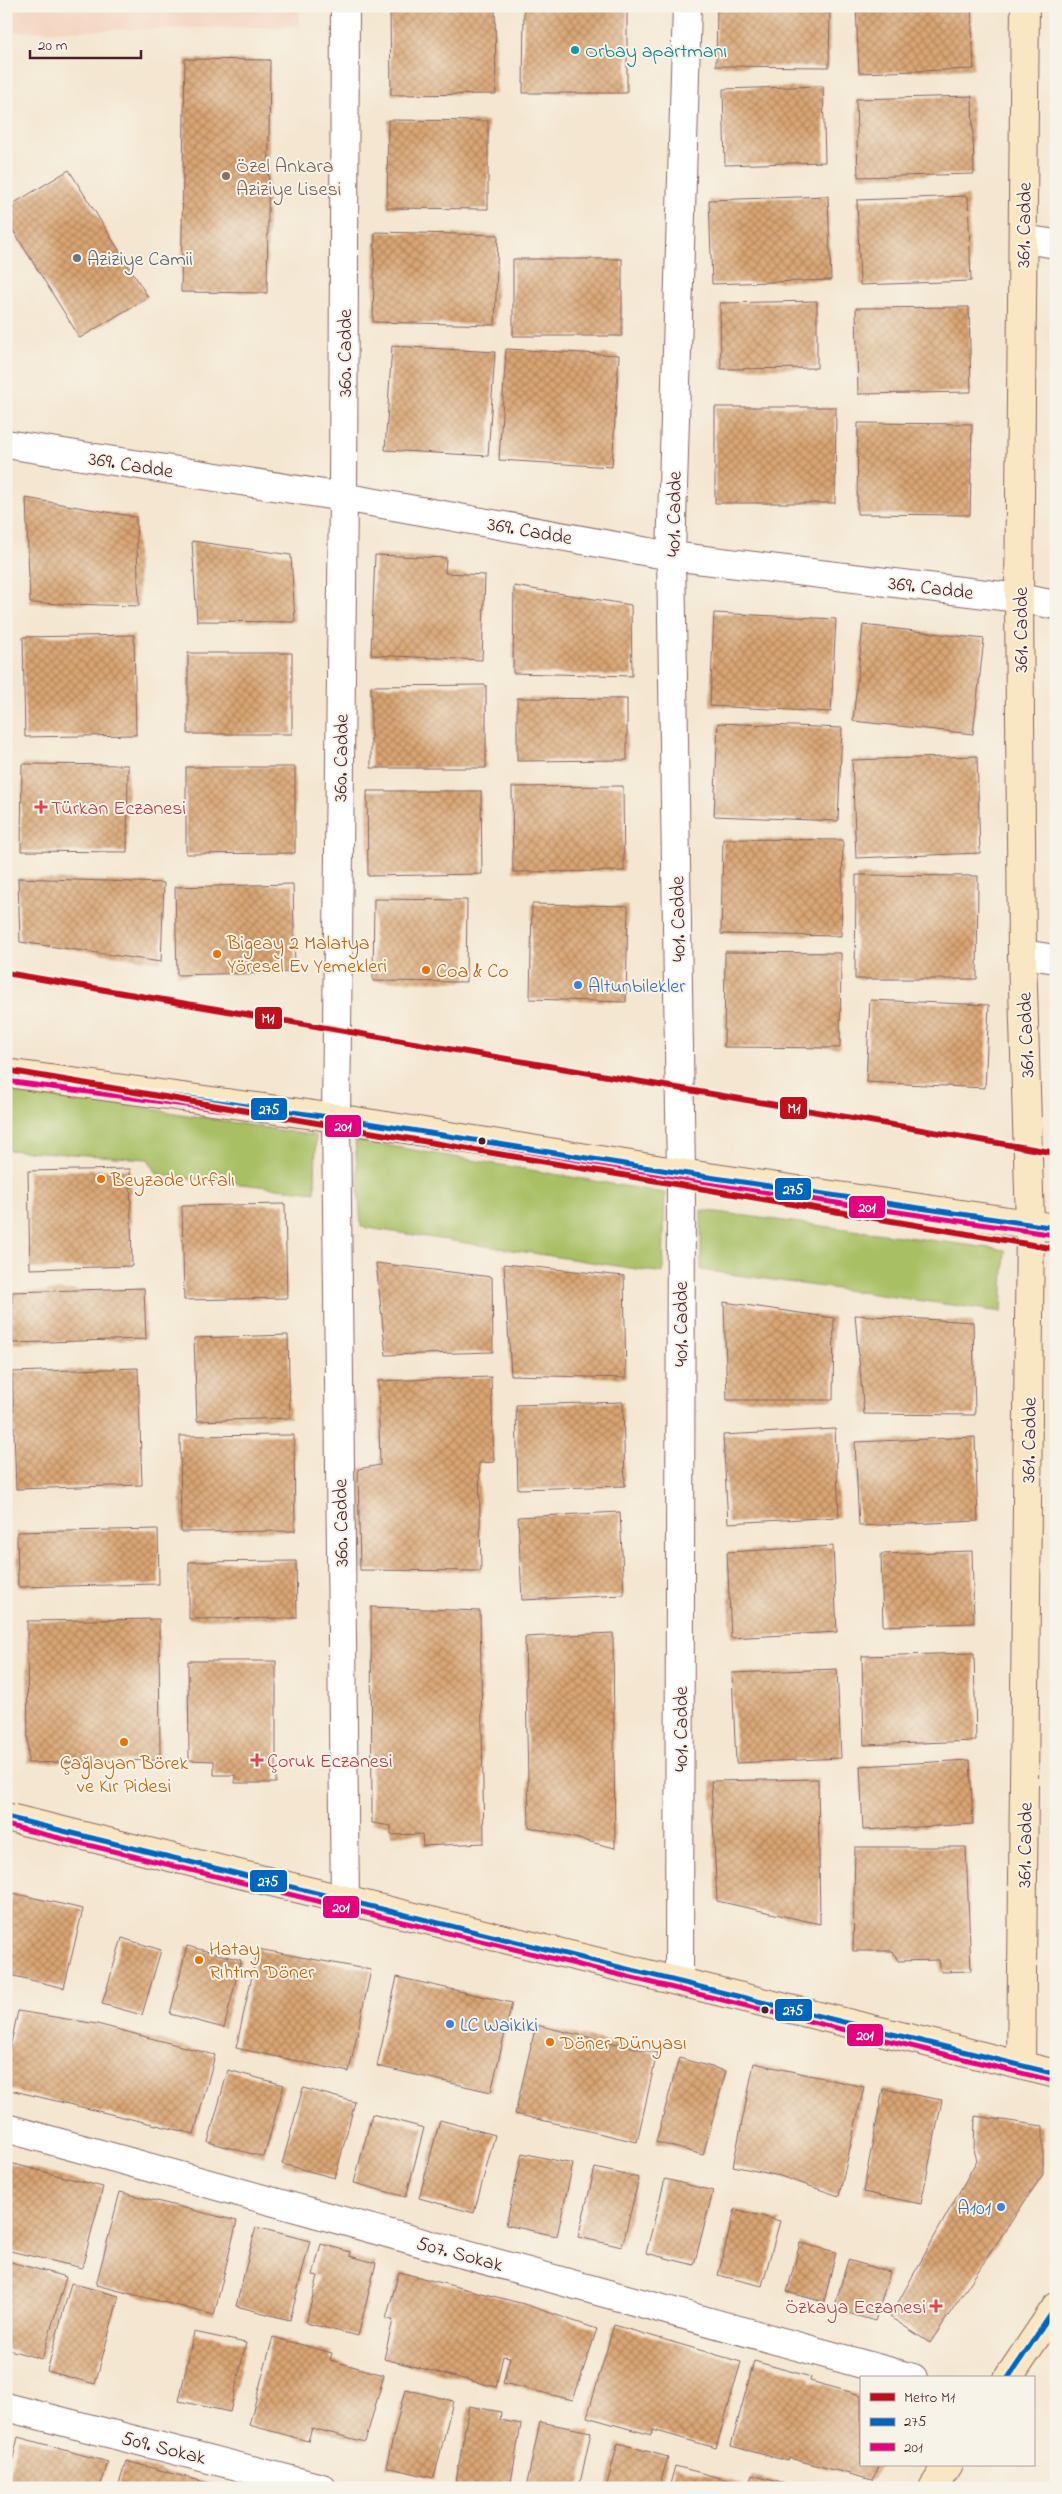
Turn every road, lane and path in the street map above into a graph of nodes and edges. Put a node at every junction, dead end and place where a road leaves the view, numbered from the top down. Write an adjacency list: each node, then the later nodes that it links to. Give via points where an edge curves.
1 (345, 6): 7 (street, 360. Cadde)
2 (687, 6): 8 (street, 401. Cadde)
3 (1025, 6): 4 (street, 361. Cadde)
4 (1023, 239): 5 (street); 9 (street, 361. Cadde)
5 (1056, 244)
6 (6, 444): 7 (street, 369. Cadde)
7 (343, 497): 8 (street, 369. Cadde); 14 (street, 360. Cadde)
8 (671, 556): 9 (street, 369. Cadde); 15 (street, 401. Cadde)
9 (1019, 598): 10 (street, 369. Cadde); 11 (street, 361. Cadde)
10 (1056, 605)
11 (1022, 954): 12 (street); 16 (street, 361. Cadde)
12 (1056, 959)
13 (6, 1073): 14 (street)
14 (336, 1118): 15 (street); 18 (street, 360. Cadde)
15 (681, 1173): 16 (street); 19 (street, 401. Cadde)
16 (1043, 1226): 20 (street, 361. Cadde)
17 (6, 1817): 18 (street)
18 (345, 1900): 19 (street)
19 (679, 1981): 20 (street)
20 (1021, 2064): 21 (street)
21 (1056, 2074)
22 (6, 2128): 24 (street, 507. Sokak)
23 (1056, 2307): 25 (street)
24 (907, 2376)
25 (1009, 2376)
26 (6, 2406): 28 (street, 509. Sokak)
27 (947, 2466): 29 (street)
28 (322, 2488)
29 (933, 2488)

